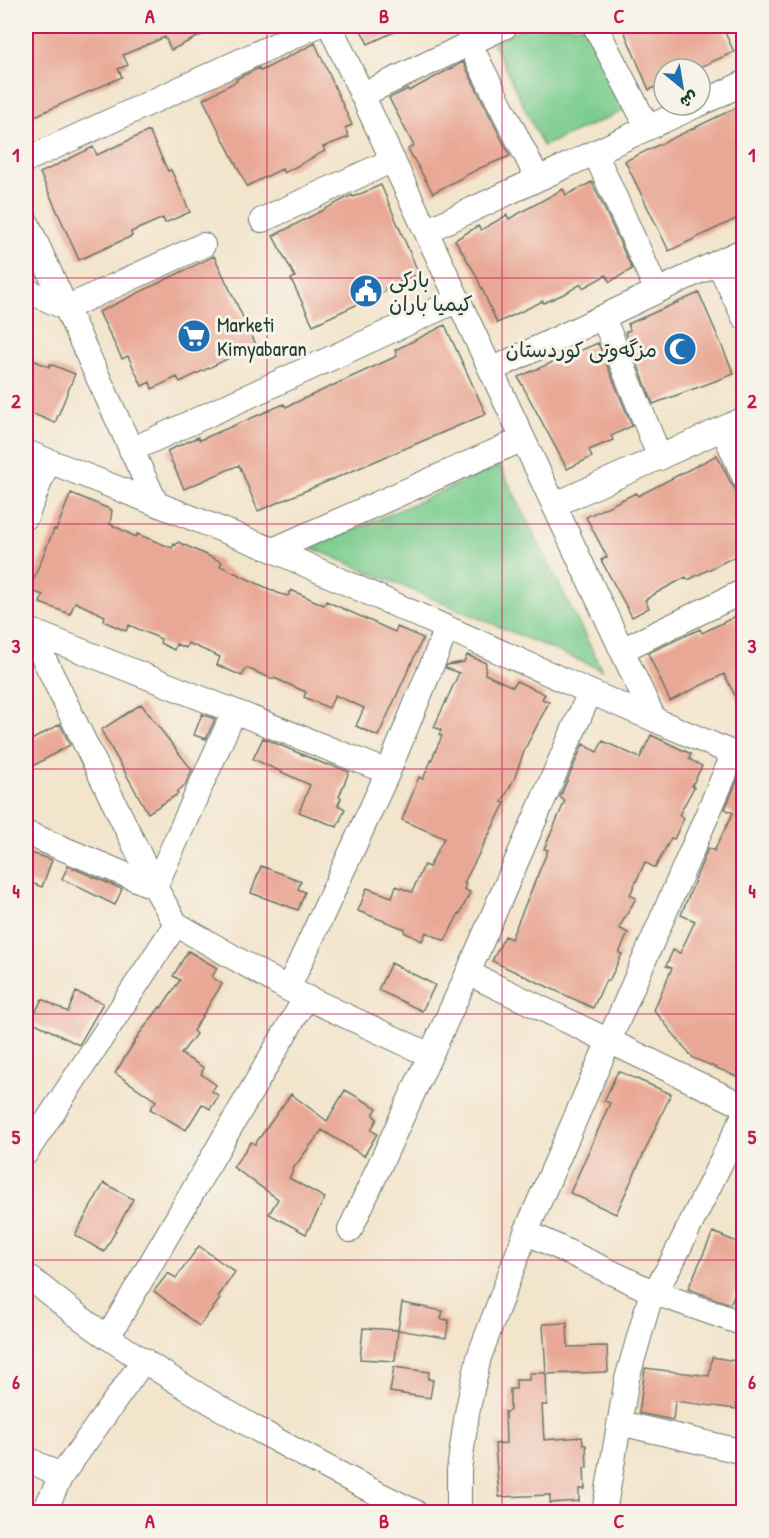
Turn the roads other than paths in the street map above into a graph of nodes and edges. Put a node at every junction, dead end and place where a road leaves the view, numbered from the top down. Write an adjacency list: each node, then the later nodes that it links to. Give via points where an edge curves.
1 (316, 26): 12 (street)
2 (330, 26): 7 (street)
3 (506, 26): 5 (street)
4 (595, 26): 10 (street)
5 (469, 43): 7 (street); 14 (street)
6 (744, 83): 8 (street)
7 (362, 95): 13 (street)
8 (712, 98)
9 (671, 117): 10 (street)
10 (648, 128): 11 (street)
11 (595, 153): 14 (street); 22 (street)
12 (26, 160)
13 (393, 160): 15 (street); 17 (street)
14 (538, 179): 17 (street)
15 (262, 220)
16 (26, 221): 24 (street)
17 (426, 231): 23 (street)
18 (202, 245): 24 (street)
19 (744, 250): 20 (street)
20 (718, 262): 22 (street); 26 (street)
21 (26, 290): 24 (street)
22 (657, 291): 25 (street)
23 (458, 300): 27 (street); 30 (street)
24 (66, 308): 30 (street)
25 (603, 317): 27 (street); 32 (street)
26 (744, 317)
27 (491, 370): 29 (street)
28 (733, 424): 32 (street); 34 (street)
29 (523, 439): 36 (street); 38 (street)
30 (131, 450): 35 (street)
31 (26, 452): 33 (street)
32 (660, 458): 36 (street)
33 (48, 461): 35 (street); 37 (street)
34 (744, 477)
35 (156, 503): 38 (street)
36 (554, 505): 42 (street)
37 (26, 517)
38 (273, 550): 40 (street)
39 (744, 591): 42 (street)
40 (447, 628): 43 (street); 47 (street)
41 (28, 631): 44 (street); 49 (street)
42 (622, 650): 45 (street)
43 (590, 692): 45 (street); 51 (street)
44 (234, 712): 47 (street); 49 (street)
45 (654, 719): 46 (street)
46 (739, 755): 53 (street)
47 (388, 772): 52 (street)
48 (26, 833): 49 (street)
49 (155, 887): 50 (street)
50 (176, 924): 52 (street); 57 (street)
51 (468, 973): 53 (street); 54 (street)
52 (297, 993): 54 (street); 63 (street)
53 (609, 1041): 55 (street); 59 (street)
54 (430, 1056): 58 (street)
55 (744, 1106)
56 (744, 1115): 61 (street)
57 (26, 1154)
58 (350, 1230)
59 (526, 1232): 61 (street); 71 (street, via 479,1357 459,1470)
60 (26, 1275): 63 (street)
61 (655, 1293): 62 (street); 65 (street, via 627,1379)
62 (744, 1324)
63 (108, 1338): 64 (street)
64 (144, 1360): 68 (street); 70 (street, via 250,1427)
65 (620, 1423): 66 (street); 72 (street)
66 (744, 1452)
67 (26, 1458): 68 (street)
68 (62, 1476): 69 (street)
69 (44, 1512)
70 (416, 1512)
71 (459, 1512)
72 (604, 1512)

